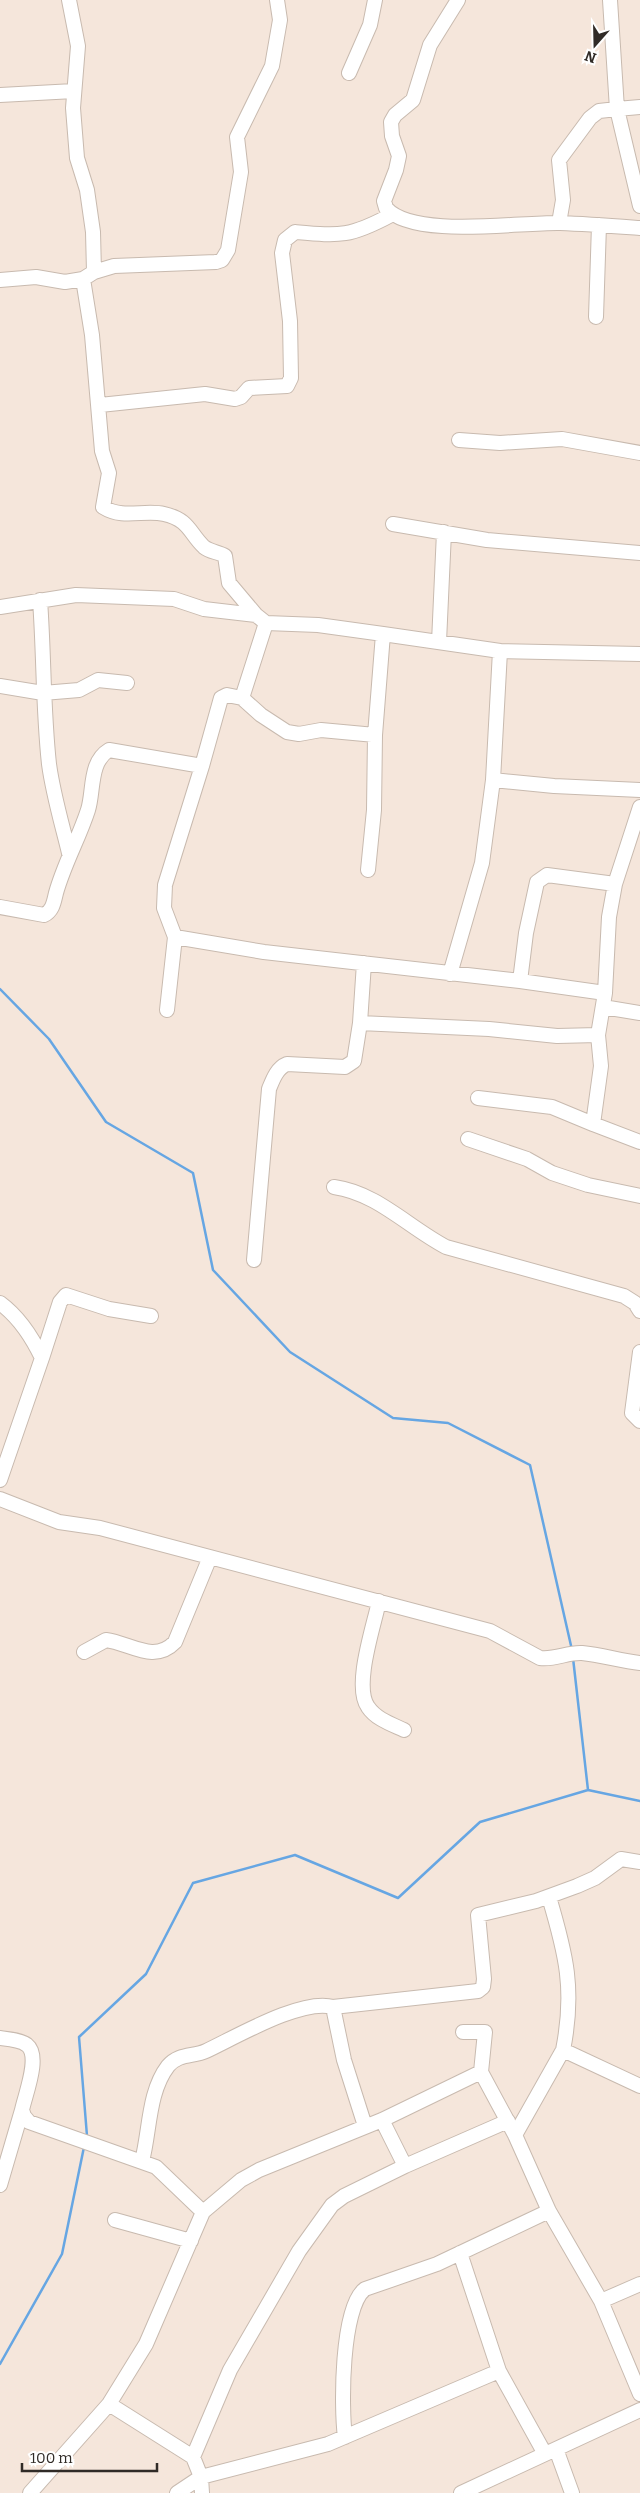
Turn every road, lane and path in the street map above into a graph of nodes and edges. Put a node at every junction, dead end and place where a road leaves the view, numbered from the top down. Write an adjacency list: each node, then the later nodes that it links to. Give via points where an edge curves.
1 (69, 0): 7 (street, via 78,46)
2 (277, 0): 16 (street, via 280,20 272,66 237,137 241,172 222,260 114,266)
3 (375, 0): 6 (street, via 370,25)
4 (458, 0): 12 (street, via 430,45 412,100 391,122 399,156 384,201)
5 (610, 0): 10 (street)
6 (350, 73)
7 (74, 91): 8 (street); 16 (street, via 77,158 87,190 93,232)
8 (0, 95)
9 (640, 107): 10 (street)
10 (617, 108): 11 (street); 13 (street, via 599,111 590,118 562,153 559,166 563,200)
11 (640, 206)
12 (391, 215): 13 (street, via 400,220 433,226); 19 (street, via 350,234 295,232 285,240 282,253 290,321 291,378 287,386 249,388 235,399 205,394)
13 (559, 223): 14 (street)
14 (599, 225): 15 (street); 18 (street)
15 (640, 228)
16 (89, 275): 17 (street, via 65,282 36,278); 19 (street)
17 (0, 280)
18 (596, 317)
19 (100, 405): 27 (street, via 102,451 109,477 104,507 128,515 162,513 188,525 205,547 225,556 229,584)
20 (459, 440): 21 (street, via 500,443 562,439)
21 (640, 453)
22 (393, 524): 23 (street)
23 (444, 532): 24 (street, via 487,540); 29 (street)
24 (640, 553)
25 (40, 600): 26 (street); 27 (street, via 76,595 174,599 204,609); 34 (street)
26 (0, 607)
27 (261, 619): 28 (street); 35 (street)
28 (383, 634): 29 (street); 36 (street)
29 (439, 642): 30 (street)
30 (500, 651): 31 (street); 38 (street)
31 (640, 654)
32 (127, 683): 34 (street, via 98,680 79,690)
33 (0, 686): 34 (street)
34 (43, 693): 41 (street, via 50,766)
35 (242, 698): 36 (street, via 286,732 299,734 321,730); 37 (street, via 227,695 221,698)
36 (375, 735): 42 (street, via 374,810)
37 (202, 766): 41 (street, via 114,750 105,753 95,771 88,810); 45 (street, via 165,885 164,908)
38 (493, 780): 39 (street); 47 (street, via 483,856)
39 (640, 790)
40 (640, 807): 43 (street)
41 (69, 853): 44 (street, via 49,913 44,915)
42 (368, 870)
43 (615, 884): 48 (street, via 547,875 537,882); 49 (street, via 609,917)
44 (0, 907)
45 (175, 937): 46 (street); 51 (street)
46 (364, 964): 47 (street); 53 (street)
47 (450, 974): 48 (street)
48 (520, 981): 49 (street)
49 (605, 993): 50 (street)
50 (603, 1007): 52 (street); 54 (street)
51 (167, 1010)
52 (640, 1013)
53 (360, 1023): 54 (street, via 489,1029 557,1036); 61 (street, via 354,1061 350,1066 287,1064 272,1080)
54 (598, 1035): 56 (street, via 601,1066)
55 (478, 1098): 56 (street, via 552,1107)
56 (593, 1124): 58 (street)
57 (468, 1139): 60 (street, via 588,1185)
58 (640, 1142)
59 (334, 1187): 63 (street, via 370,1197 446,1247 624,1296)
60 (640, 1196)
61 (254, 1260)
62 (0, 1303): 66 (street, via 28,1332)
63 (640, 1311)
64 (151, 1316): 66 (street, via 66,1295 60,1302)
65 (640, 1352): 67 (street, via 632,1413)
66 (42, 1358): 68 (street)
67 (640, 1421)
68 (0, 1480)
69 (0, 1500): 70 (street, via 59,1522 100,1528)
70 (210, 1557): 71 (street); 72 (street, via 170,1648 150,1653 106,1640)
71 (379, 1601): 73 (street, via 490,1631 540,1658 582,1653); 74 (street, via 362,1680 363,1698 380,1719)
72 (84, 1652)
73 (640, 1663)
74 (404, 1730)
75 (640, 1862): 76 (street, via 621,1859 595,1878)
76 (549, 1897): 77 (street, via 478,1915 484,1980 478,1991); 80 (street, via 569,1982)
77 (333, 2007): 86 (street, via 344,2060); 88 (street, via 314,2005 174,2061 155,2094)
78 (463, 2032): 81 (street, via 485,2032)
79 (0, 2038): 83 (street, via 27,2044 32,2051 32,2073)
80 (563, 2050): 82 (street); 87 (street)
81 (481, 2072): 84 (street); 85 (street)
82 (640, 2086)
83 (22, 2110): 88 (street, via 35,2125); 90 (street)
84 (382, 2120): 86 (street); 89 (street)
85 (508, 2121): 87 (street); 89 (street)
86 (365, 2126): 92 (street, via 241,2180)
87 (515, 2135): 91 (street)
88 (142, 2161): 92 (street, via 166,2176)
89 (405, 2166): 104 (street, via 344,2196 323,2214 230,2370)
90 (0, 2184)
91 (549, 2211): 95 (street); 97 (street)
92 (203, 2212): 94 (street)
93 (115, 2220): 94 (street)
94 (191, 2241): 100 (street, via 146,2344)
95 (460, 2254): 98 (street); 102 (street, via 359,2294 344,2362 342,2414)
96 (640, 2284): 97 (street)
97 (601, 2301): 99 (street)
98 (499, 2371): 102 (street); 103 (street)
99 (640, 2394)
100 (109, 2404): 104 (street); 106 (street)
101 (640, 2410): 103 (street)
102 (345, 2437): 105 (street)
103 (550, 2451): 109 (street); 110 (street)
104 (193, 2457): 105 (street)
105 (201, 2477): 107 (street); 108 (street)
106 (30, 2493)
107 (177, 2493)
108 (202, 2493)
109 (461, 2493)
110 (572, 2493)

